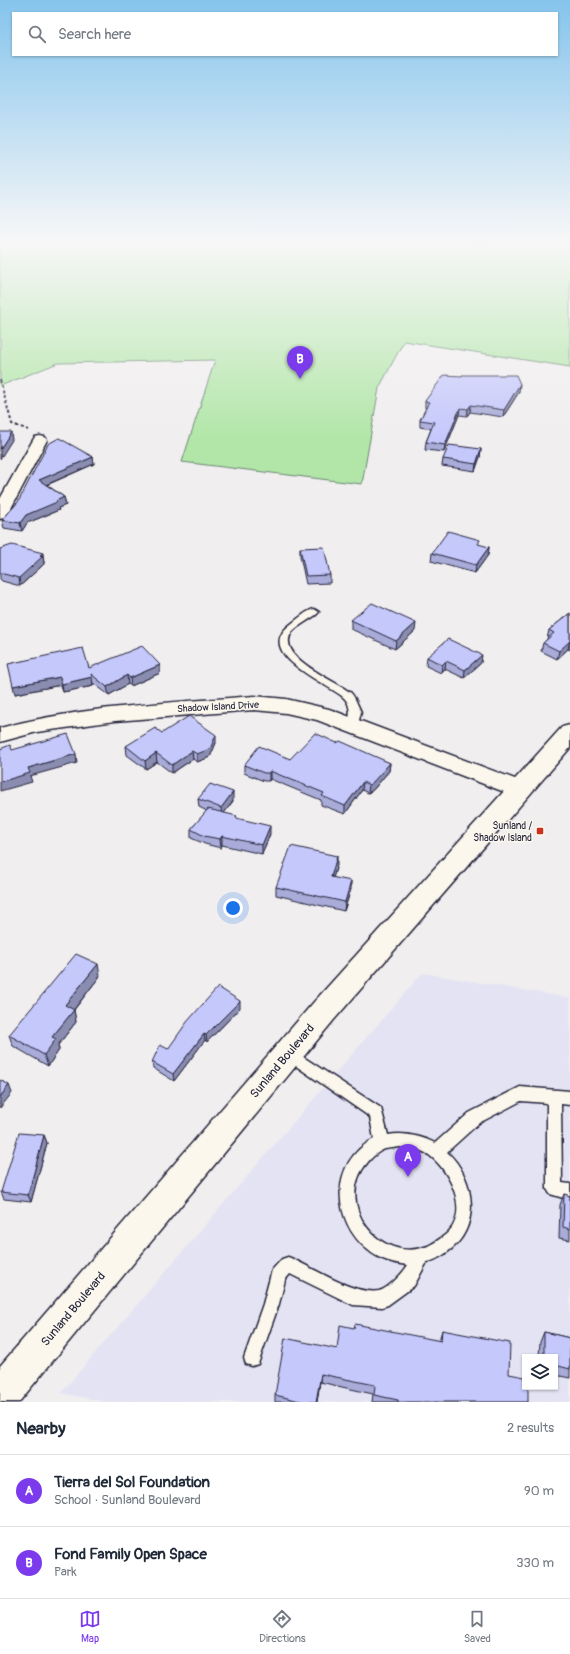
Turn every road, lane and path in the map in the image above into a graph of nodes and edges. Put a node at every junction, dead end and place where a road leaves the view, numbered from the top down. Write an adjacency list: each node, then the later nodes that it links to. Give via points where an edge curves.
1 (0, 380): 2 (path, via 12,424 38,432 41,434)
2 (40, 440): 3 (street)
3 (0, 514)
4 (314, 612): 5 (lane, via 288,631 286,650 294,660 348,696 356,712)
5 (352, 726): 7 (street, Shadow Island Drive, via 322,714 286,706 254,703 84,717 37,725); 8 (street, Shadow Island Drive)
6 (570, 733): 8 (main road, Sunland Boulevard)
7 (0, 736)
8 (520, 790): 9 (main road, Sunland Boulevard)
9 (288, 1053): 12 (lane, via 376,1113); 17 (main road, Sunland Boulevard)
10 (554, 1097): 11 (lane); 13 (lane, via 520,1094 474,1118); 14 (lane, via 555,1189)
11 (570, 1098)
12 (382, 1143): 13 (lane, via 400,1140 419,1143); 15 (lane, via 366,1152 355,1166 350,1178 347,1202 353,1222 365,1239 382,1251 401,1258)
13 (436, 1152): 15 (lane, via 450,1165 460,1182 465,1201 462,1221 454,1238 440,1251)
14 (570, 1192)
15 (421, 1257): 16 (lane, via 408,1280 382,1299 353,1297 288,1265 278,1276)
16 (252, 1358)
17 (0, 1396)

